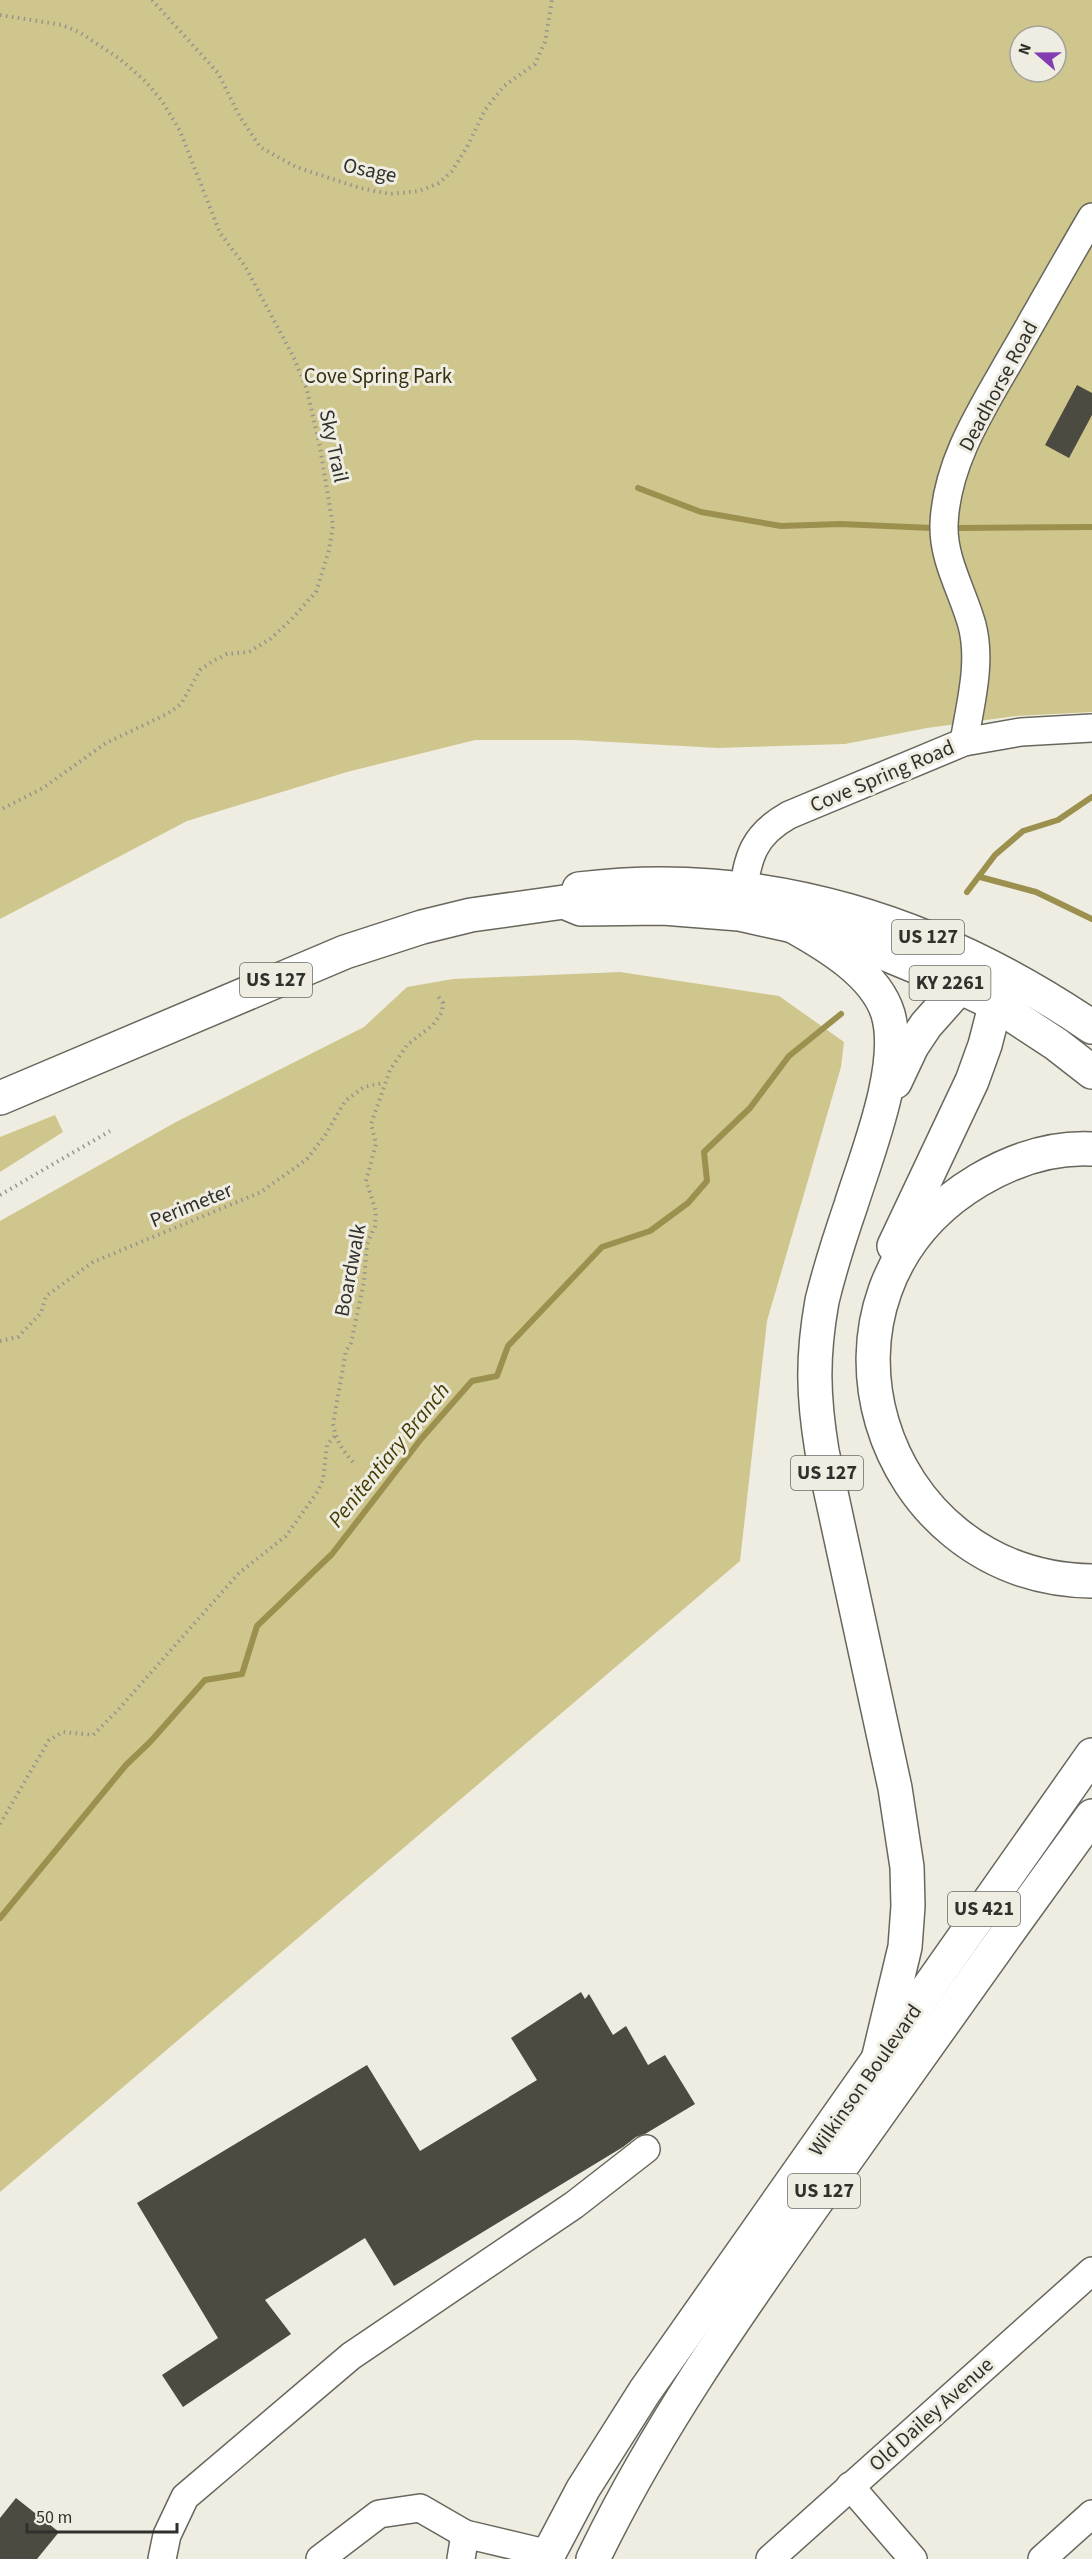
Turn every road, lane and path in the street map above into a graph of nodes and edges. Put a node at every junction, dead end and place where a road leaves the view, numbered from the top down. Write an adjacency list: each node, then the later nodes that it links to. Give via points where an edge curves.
1 (152, 0): 2 (path, Osage, via 218,73 260,147 296,167 390,194 418,191 439,183 452,171 485,110 504,86 535,64 545,42)
2 (552, 0)
3 (0, 15): 7 (path, Sky Trail, via 62,25 79,32 120,59 162,101 180,130 220,233 245,266 307,390 333,526 316,592 270,639 249,652 227,654 213,661 200,670 181,704 167,714 106,743 43,788)
4 (1092, 217): 6 (street, Deadhorse Road, via 980,411 960,453 946,498 947,551 976,650)
5 (1092, 728): 6 (street, Cove Spring Road, via 1021,732)
6 (964, 742): 8 (street, Cove Spring Road, via 776,823 756,842)
7 (0, 810)
8 (741, 901): 9 (highway, US 127); 10 (highway, US 127, via 850,909); 17 (highway, US 127, via 678,884 599,886 577,889 564,902 471,915 422,927 355,948 241,994)
9 (793, 926): 11 (highway, KY 2261, via 876,950); 18 (highway, US 127, via 851,964 876,991 888,1013 890,1059)
10 (994, 967): 11 (highway); 13 (highway); 14 (highway, US 127)
11 (960, 987): 13 (highway, KY 2261); 18 (highway, via 926,1024 912,1046)
12 (437, 995): 16 (path, Boardwalk, via 443,1003 442,1012 433,1025 407,1045)
13 (995, 1004): 15 (highway, KY 2261); 23 (highway, via 972,1081 896,1238 885,1269 877,1300)
14 (1092, 1027)
15 (1092, 1072)
16 (384, 1083): 22 (path, Perimeter, via 364,1087 345,1101 306,1159 261,1192 93,1262 46,1296 41,1313 18,1337); 24 (path, Boardwalk, via 371,1124 376,1144 366,1181 376,1211 375,1226 367,1244 364,1281 346,1351 333,1424)
17 (0, 1098)
18 (878, 1116): 30 (highway, US 127, via 822,1301 813,1374 822,1451 895,1788 907,1867 905,1947)
19 (110, 1131): 21 (path)
20 (1092, 1149): 23 (highway, via 1023,1159 968,1186 944,1205 903,1252 888,1281)
21 (0, 1194)
22 (0, 1341)
23 (872, 1356): 26 (highway, via 875,1399 884,1430 896,1460 931,1510 977,1548 1003,1562 1060,1580)
24 (335, 1436): 25 (path); 28 (path, Boardwalk, via 327,1445 318,1491 286,1536 239,1573 93,1735 63,1732 49,1740)
25 (353, 1462)
26 (1092, 1581)
27 (1092, 1755): 30 (highway, Wilkinson Boulevard / US 421)
28 (0, 1824)
29 (1087, 1825): 39 (highway, Wilkinson Boulevard / US 127, via 717,2345 654,2447)
30 (876, 2064): 36 (highway, Wilkinson Boulevard / US 127, via 632,2410 583,2488)
31 (646, 2149): 37 (street, via 574,2205 351,2356 185,2498 167,2535)
32 (1092, 2271): 33 (street, Old Dailey Avenue)
33 (850, 2486): 40 (street, Old Dailey Avenue); 41 (street)
34 (1092, 2514): 42 (street)
35 (463, 2546): 36 (street); 38 (street, via 420,2508 379,2514)
36 (547, 2557)
37 (162, 2559)
38 (320, 2559)
39 (593, 2559)
40 (770, 2559)
41 (913, 2559)
42 (1042, 2559)

